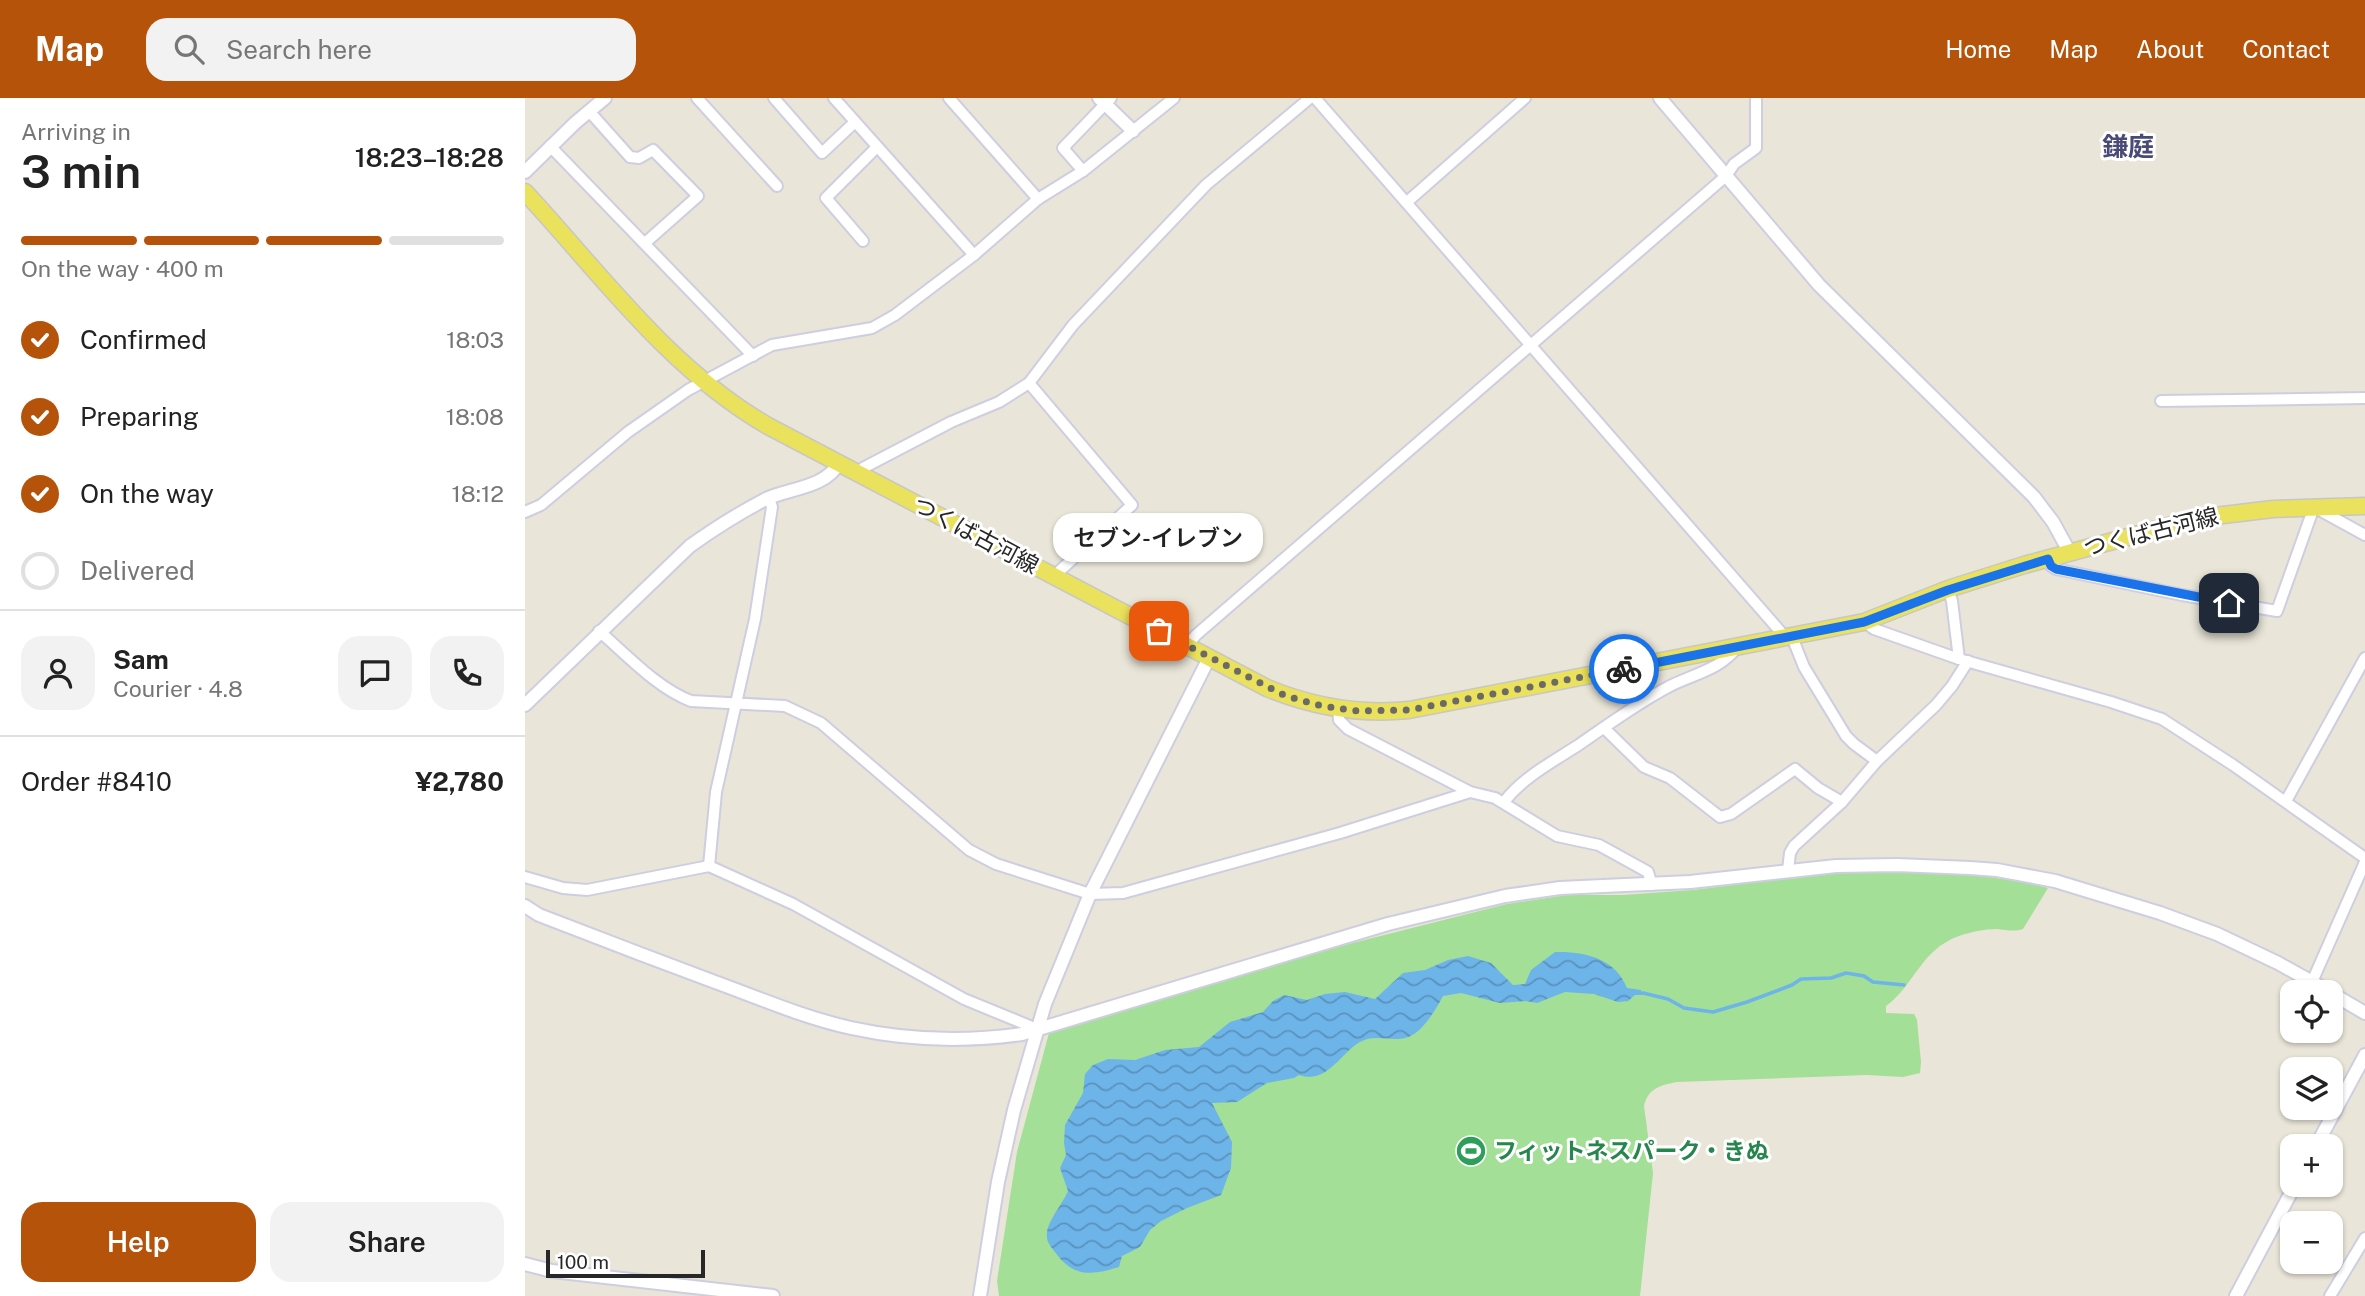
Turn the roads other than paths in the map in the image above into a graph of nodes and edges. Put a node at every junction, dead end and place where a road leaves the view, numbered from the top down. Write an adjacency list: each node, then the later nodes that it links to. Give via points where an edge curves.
1 (605, 98): 13 (street)
2 (698, 98): 21 (street)
3 (774, 98): 14 (street, via 822,153)
4 (834, 98): 14 (street)
5 (949, 98): 23 (street)
6 (1174, 98): 15 (street)
7 (1310, 98): 31 (street, via 1206,185 1073,325)
8 (1315, 98): 24 (street)
9 (1525, 98): 24 (street)
10 (1660, 98): 20 (street)
11 (1756, 98): 20 (street, via 1756,148)
12 (1105, 100): 15 (street); 18 (street, via 1063,148)
13 (589, 110): 16 (street); 26 (street, via 630,157 639,158 653,150 698,196)
14 (855, 122): 17 (street)
15 (1133, 131): 18 (street)
16 (550, 146): 19 (street); 26 (street)
17 (877, 147): 25 (street, via 826,198); 27 (street)
18 (1083, 171): 23 (street)
19 (525, 172)
20 (1726, 176): 28 (street); 41 (street, via 1819,285 2034,496)
21 (777, 186)
22 (525, 192): 30 (main road, つくば古河線, via 609,287)
23 (1038, 199): 27 (street)
24 (1407, 202): 28 (street)
25 (863, 241)
26 (645, 243): 29 (street)
27 (974, 255): 29 (street, via 872,328 772,345)
28 (1531, 346): 47 (street); 48 (street)
29 (753, 356): 30 (street)
30 (704, 383): 34 (main road, つくば古河線, via 748,415); 39 (street, via 628,432 547,500)
31 (1029, 383): 35 (street); 43 (street, via 1132,505)
32 (2365, 398): 33 (street)
33 (2161, 401)
34 (839, 463): 35 (main road, つくば古河線); 36 (street, via 829,477)
35 (857, 473): 43 (main road, つくば古河線)
36 (769, 498): 46 (street, via 690,546); 53 (street, via 772,507 760,593)
37 (2365, 506): 38 (main road, つくば古河線)
38 (2314, 507): 40 (street); 41 (main road, つくば古河線, via 2198,518); 42 (street, via 2277,611 2056,569)
39 (525, 512)
40 (2365, 535)
41 (2070, 552): 42 (main road, つくば古河線)
42 (2048, 559): 44 (main road, つくば古河線)
43 (1054, 576): 48 (main road, つくば古河線)
44 (1948, 590): 45 (main road, つくば古河線); 52 (street)
45 (1864, 622): 47 (main road, つくば古河線); 52 (street)
46 (599, 631): 53 (street, via 681,697); 54 (street)
47 (1789, 637): 49 (main road, つくば古河線); 57 (street, via 1846,736)
48 (1187, 646): 51 (main road, つくば古河線)
49 (1739, 646): 55 (main road, つくば古河線, via 1409,710); 56 (street, via 1725,662 1663,690)
50 (2365, 658): 59 (street)
51 (1209, 659): 55 (main road, つくば古河線, via 1286,696); 67 (street)
52 (1963, 660): 57 (street, via 1952,687); 59 (street, via 2162,719)
53 (735, 704): 63 (street, via 716,792); 67 (street, via 785,706 821,723 969,850 996,864)
54 (525, 705)
55 (1338, 709): 58 (street, via 1339,720 1348,729)
56 (1604, 728): 60 (street, via 1530,777); 61 (street, via 1644,766 1670,778 1720,817 1795,769)
57 (1877, 761): 61 (street)
58 (1470, 792): 60 (street); 67 (street, via 1138,890)
59 (2286, 801): 62 (street)
60 (1504, 802): 66 (street, via 1557,836 1599,845 1642,867 1651,875)
61 (1842, 802): 64 (street, via 1794,846)
62 (2365, 860): 70 (street)
63 (709, 866): 65 (street, via 587,890); 73 (street, via 793,904 964,999)
64 (1788, 870): 66 (street); 69 (street, via 1898,865 2031,876 2188,922)
65 (525, 877)
66 (1652, 885): 73 (street, via 1505,895 1388,924)
67 (1090, 894): 73 (street)
68 (525, 905): 73 (street, via 539,915 647,957 851,1028 937,1038 1007,1036)
69 (2308, 980)
70 (2313, 980)
71 (2343, 999): 72 (street)
72 (2365, 1013)
73 (1037, 1029): 80 (street, via 998,1182)
74 (2365, 1055): 75 (street)
75 (2322, 1134)
76 (2289, 1197): 81 (street)
77 (2365, 1238): 82 (street)
78 (525, 1264): 79 (street)
79 (773, 1296)
80 (980, 1296)
81 (2236, 1296)
82 (2330, 1296)

